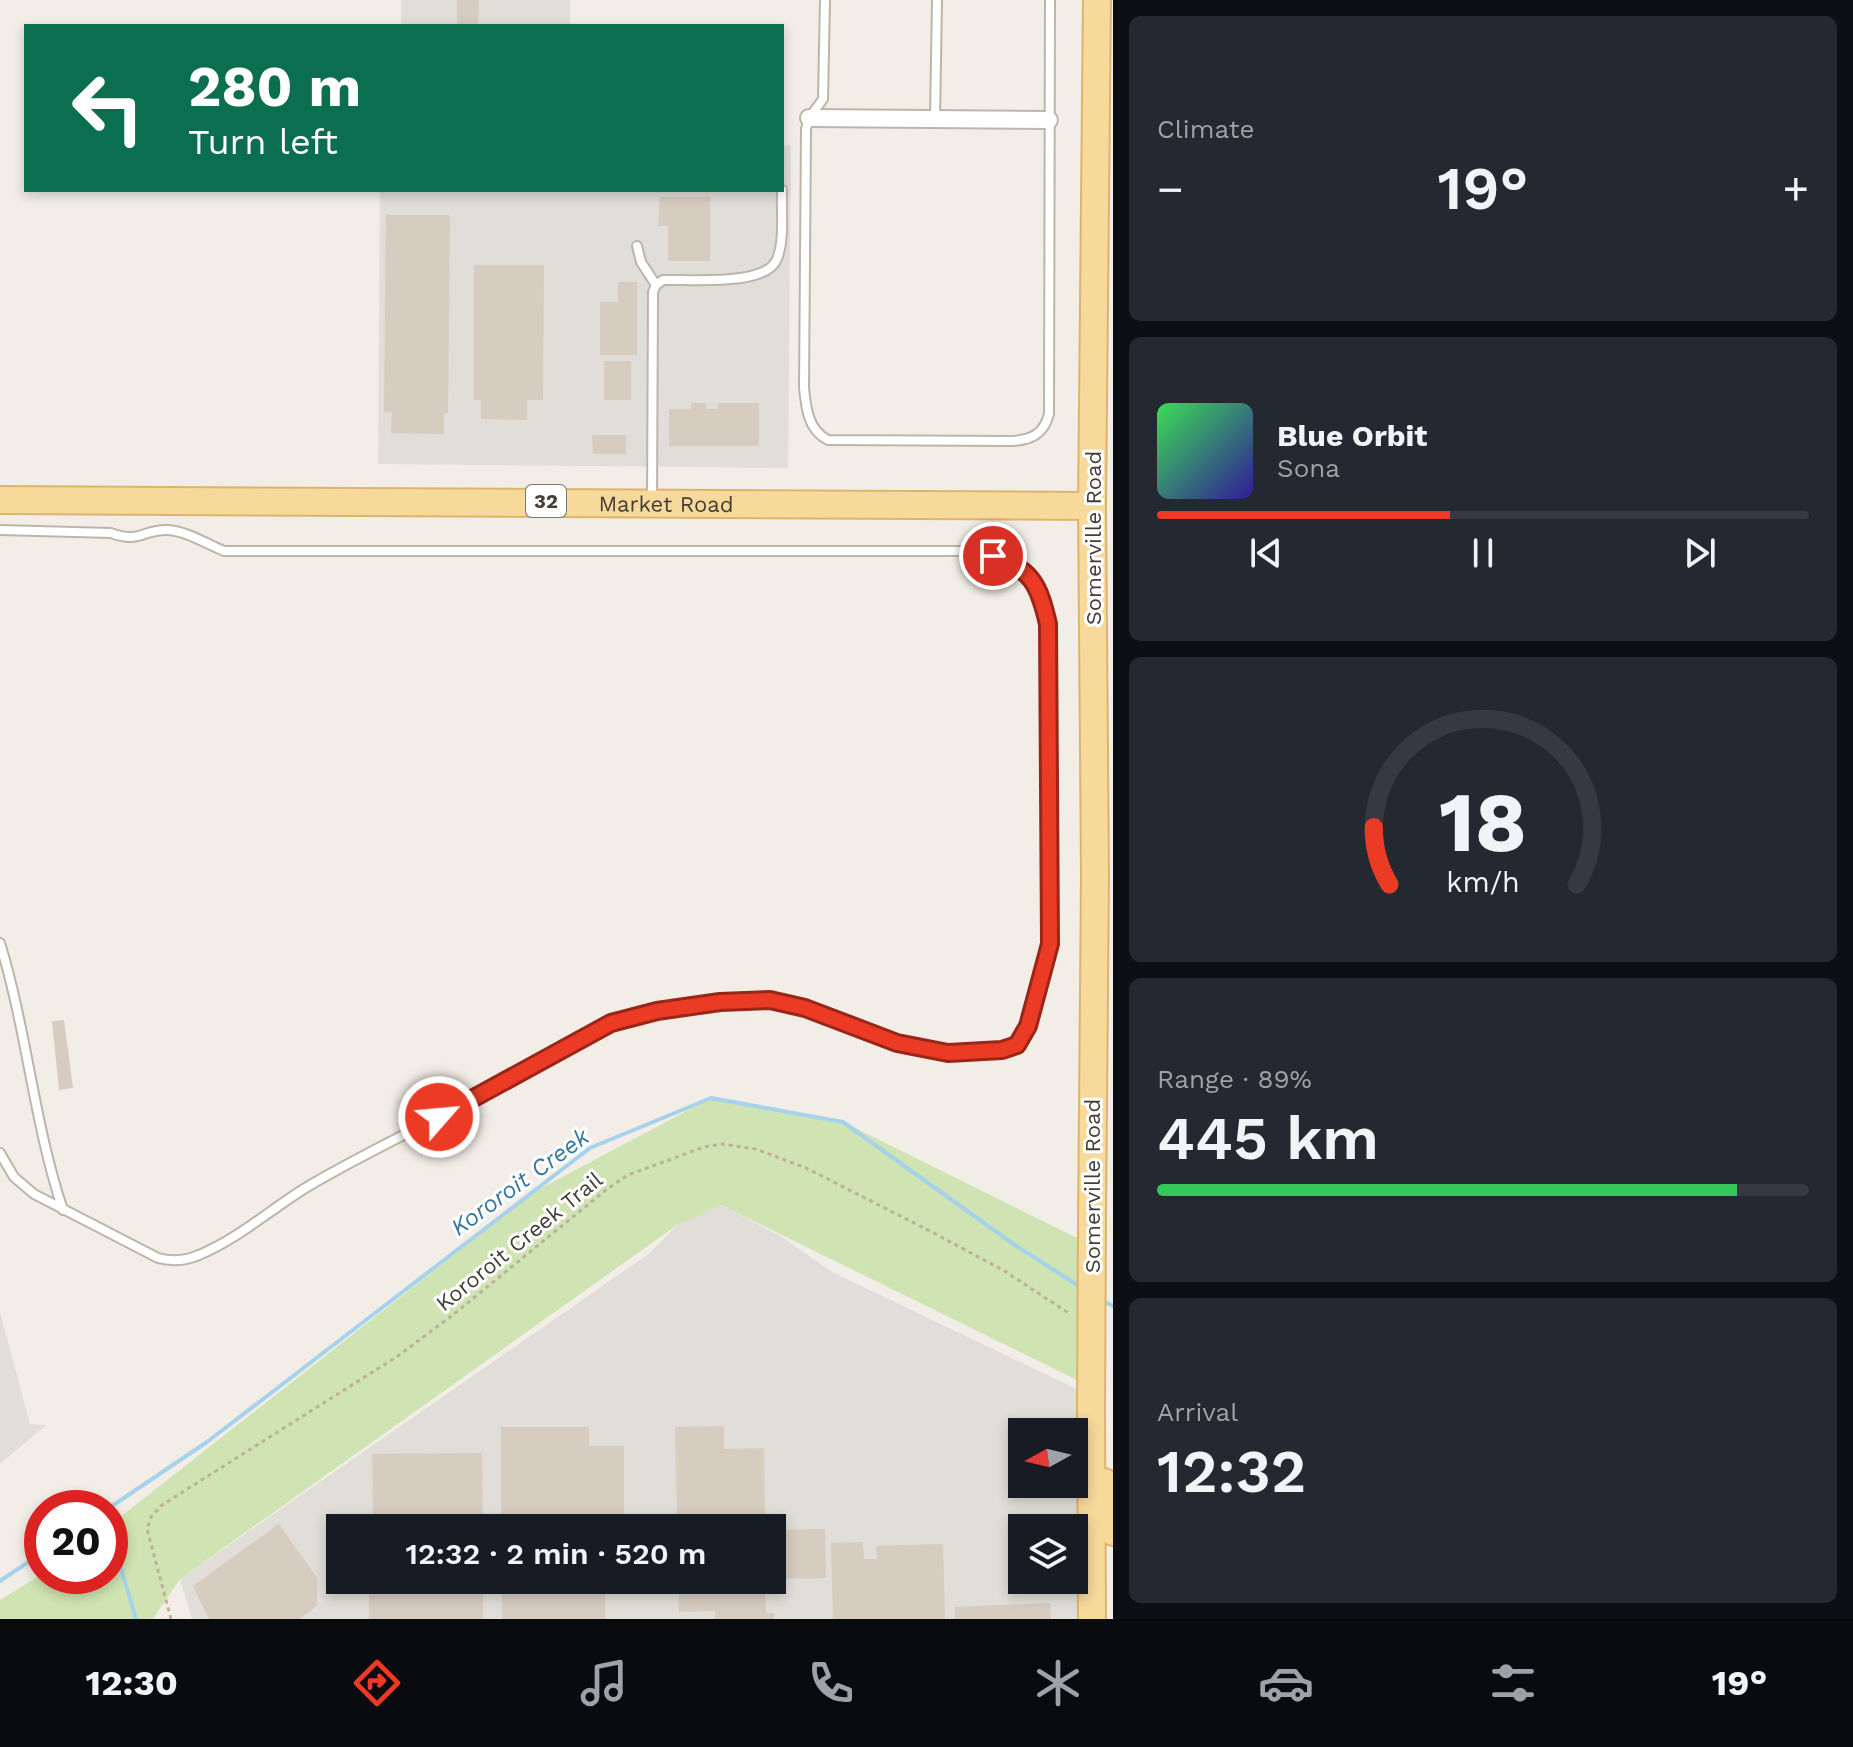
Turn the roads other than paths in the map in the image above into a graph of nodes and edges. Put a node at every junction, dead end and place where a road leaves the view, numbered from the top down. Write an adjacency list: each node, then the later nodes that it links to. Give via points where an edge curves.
1 (825, 0): 5 (lane, via 823,99)
2 (937, 0): 6 (lane)
3 (1050, 0): 7 (lane)
4 (1097, 0): 13 (main road, Somerville Road)
5 (809, 118): 6 (street); 7 (lane, via 804,388 813,428 828,440 1020,441 1046,425)
6 (935, 119): 7 (street)
7 (1049, 120)
8 (782, 192): 10 (lane, via 781,241 776,262 765,272 663,280)
9 (637, 246): 10 (lane)
10 (656, 285): 12 (lane)
11 (0, 500): 12 (main road, Market Road / 32)
12 (652, 502): 13 (main road, Market Road / 32)
13 (1092, 506): 18 (main road, Somerville Road, bridge)
14 (0, 530): 17 (lane, via 111,533 127,539 171,530 224,551 977,551 1031,577 1048,624 1050,944 1028,1026 1017,1045 948,1053 897,1043 770,1000 687,1006 611,1023 339,1168 232,1238 185,1260 158,1258)
15 (0, 943): 17 (lane, via 48,1165)
16 (0, 1153): 17 (lane, via 14,1177)
17 (64, 1211)
18 (1091, 1411): 19 (main road, Somerville Road); 20 (main road, Somerville Road)
19 (1113, 1532)
20 (1092, 1619)

